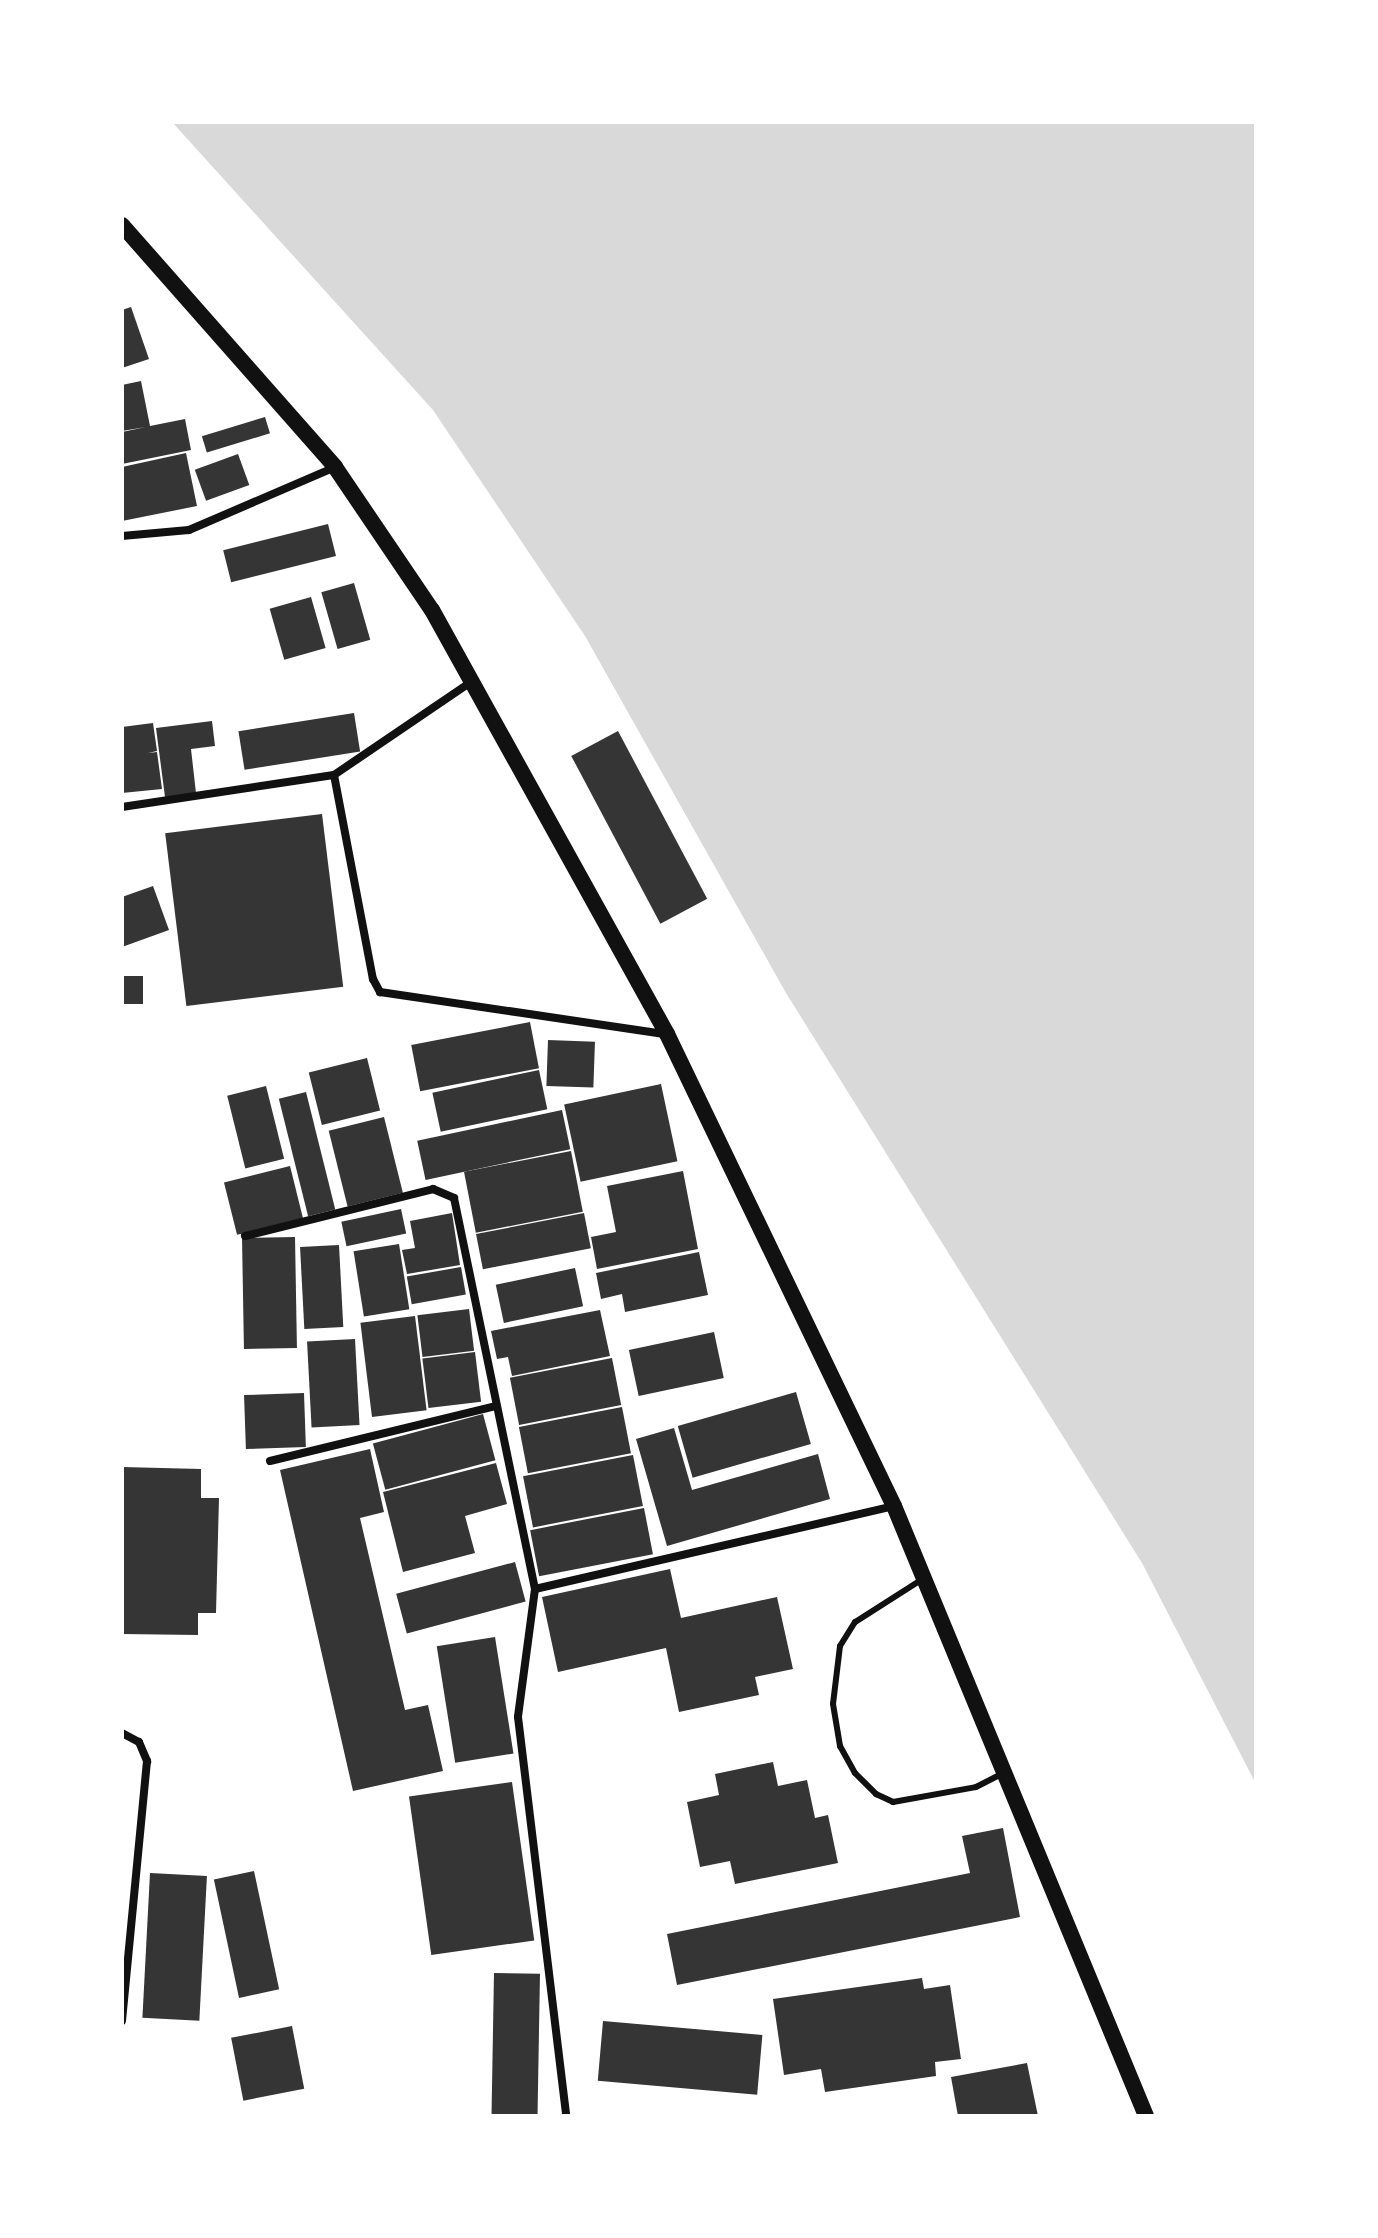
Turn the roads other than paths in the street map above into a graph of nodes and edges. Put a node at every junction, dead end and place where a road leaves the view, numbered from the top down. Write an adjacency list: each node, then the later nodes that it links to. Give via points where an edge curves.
1 (122, 225): 2 (main road)
2 (335, 467): 3 (street, via 189,530); 4 (main road, via 432,610)
3 (122, 536)
4 (471, 682): 5 (street); 7 (main road)
5 (334, 775): 6 (street); 7 (street, via 373,979 380,992)
6 (122, 807)
7 (667, 1034): 11 (main road)
8 (245, 1236): 9 (street, via 433,1189 450,1192)
9 (495, 1406): 10 (street); 13 (street)
10 (270, 1461)
11 (894, 1506): 12 (main road); 13 (street)
12 (921, 1580): 15 (main road); 15 (lane, via 855,1622 840,1646 833,1704 840,1746 855,1773 893,1802 976,1787)
13 (535, 1589): 17 (street, via 518,1717)
14 (122, 1733): 16 (street, via 139,1742 147,1761)
15 (1001, 1774): 18 (main road)
16 (122, 2021)
17 (566, 2116)
18 (1146, 2116)

